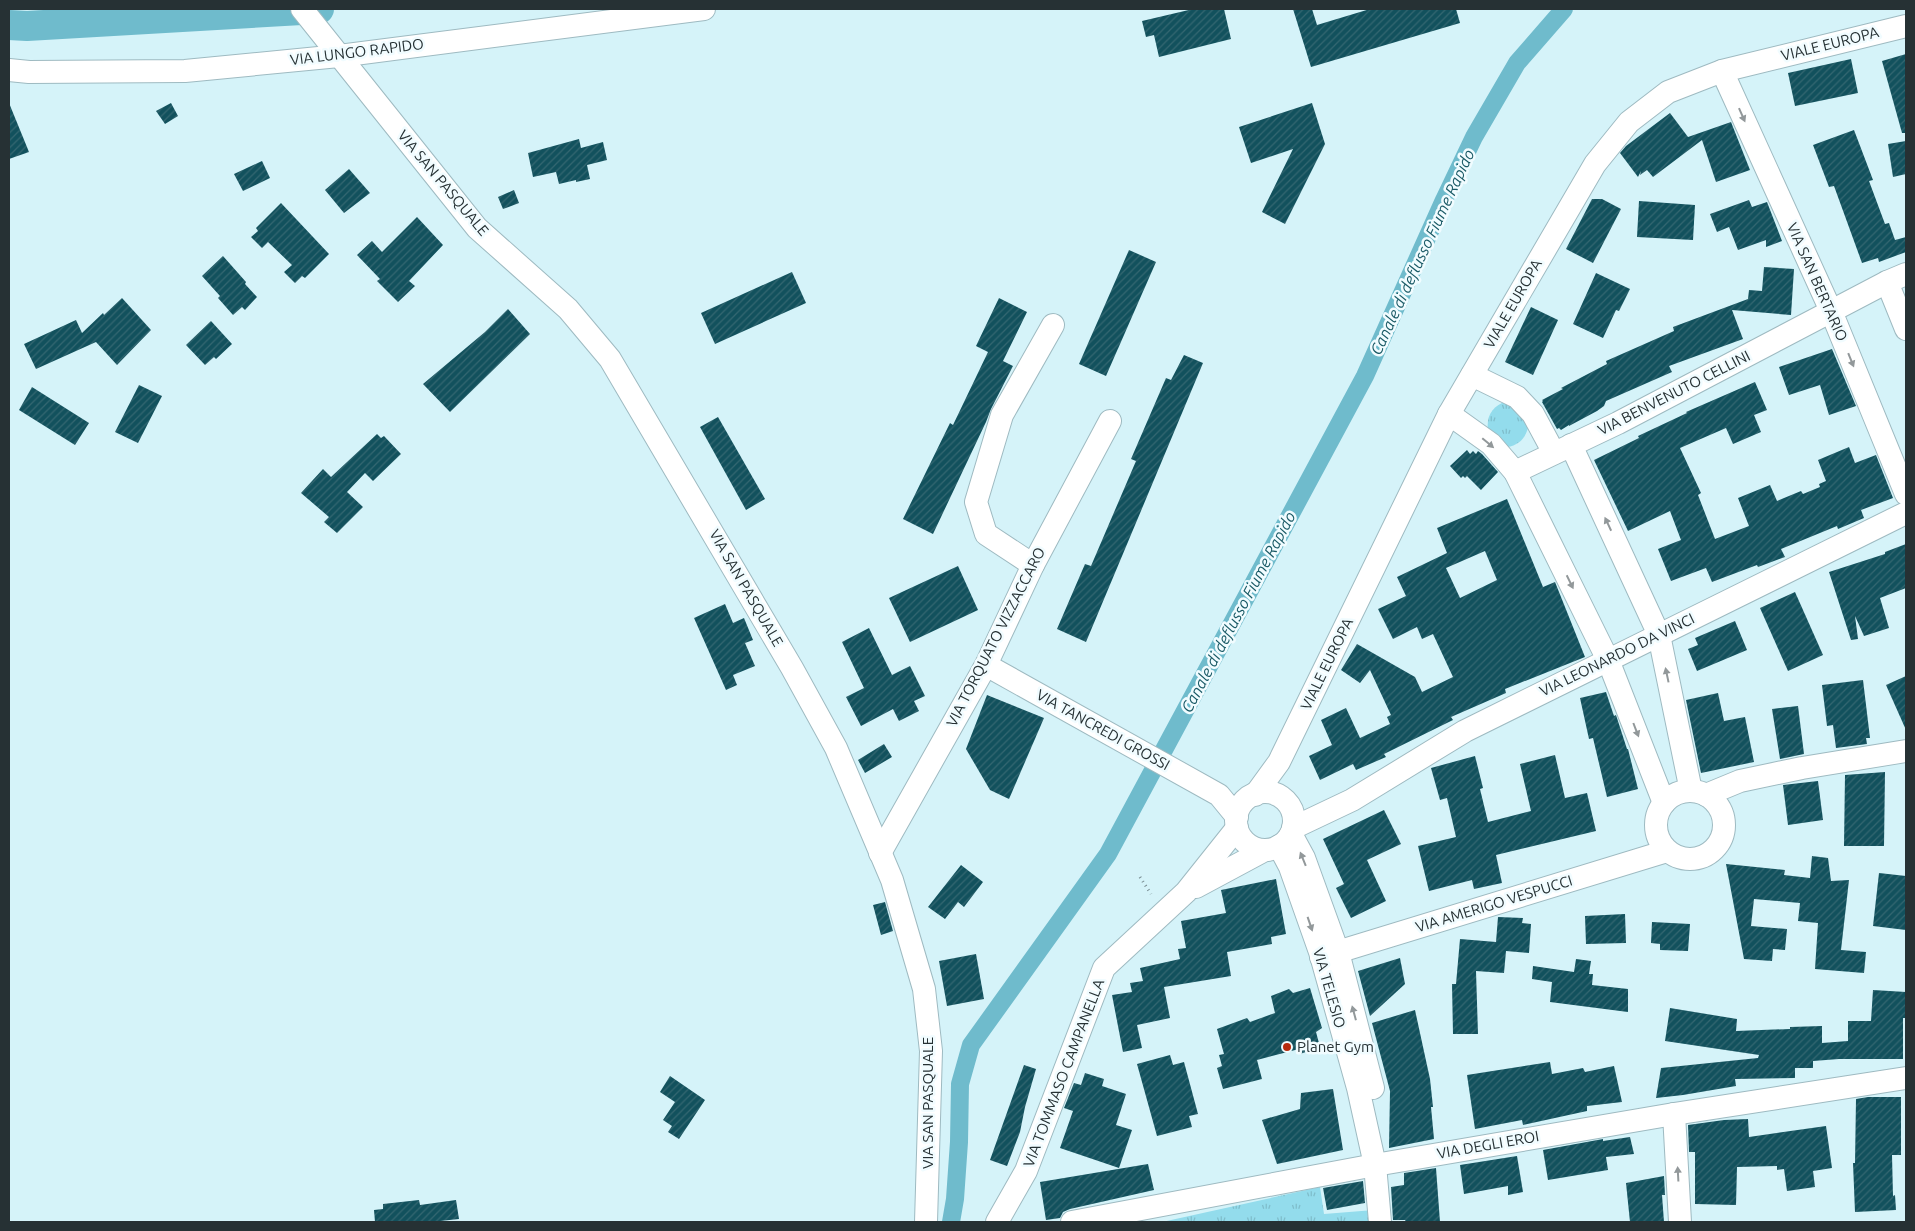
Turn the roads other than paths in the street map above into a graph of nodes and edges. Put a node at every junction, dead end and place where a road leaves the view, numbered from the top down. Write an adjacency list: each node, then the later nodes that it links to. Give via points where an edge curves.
1 (302, 9): 4 (street, VIA SAN PASQUALE)
2 (704, 9): 4 (street, VIA LUNGO RAPIDO)
3 (1906, 26): 6 (street, VIALE EUROPA)
4 (335, 51): 5 (street, VIA LUNGO RAPIDO, via 185,71); 29 (street, VIA SAN PASQUALE, via 477,228 568,309 610,359 836,748)
5 (9, 70)
6 (1722, 71): 8 (street, VIA SAN BERTARIO, one-way to 8); 11 (street, VIALE EUROPA, via 1668,92 1629,122 1595,164)
7 (1897, 278): 8 (street, VIA BENVENUTO CELLINI); 10 (street)
8 (1830, 311): 14 (street, VIA BENVENUTO CELLINI); 16 (street, VIA SAN BERTARIO, one-way to 16)
9 (1053, 325): 18 (street, via 1002,416 976,502 986,534)
10 (1906, 329)
11 (1472, 375): 12 (street, VIALE EUROPA); 14 (street, via 1517,397)
12 (1449, 414): 15 (street, one-way to 15, via 1490,444); 25 (street, VIALE EUROPA)
13 (1110, 420): 18 (street, VIA TORQUATO VIZZACCARO)
14 (1563, 449): 15 (street, VIA BENVENUTO CELLINI); 19 (street, one-way to 14)
15 (1515, 472): 20 (street, one-way to 20)
16 (1906, 494)
17 (1906, 513): 19 (street, VIA LEONARDO DA VINCI)
18 (1033, 566): 21 (street, VIA TORQUATO VIZZACCARO)
19 (1659, 635): 20 (street, VIA LEONARDO DA VINCI); 23 (street, one-way to 19)
20 (1608, 660): 24 (street, one-way to 24); 26 (street, VIA LEONARDO DA VINCI, via 1464,731)
21 (986, 665): 25 (street, VIA TANCREDI GROSSI, via 1219,795); 29 (street, VIA TORQUATO VIZZACCARO)
22 (1906, 751): 23 (street, via 1802,768)
23 (1698, 793): 24 (street, via 1676,794); 28 (street, via 1714,801 1720,810 1724,820 1721,840 1711,852 1697,859 1686,860)
24 (1664, 803): 28 (street, via 1658,812 1656,833)
25 (1256, 806): 26 (street); 27 (street, VIA TELESIO, via 1291,808 1294,818); 27 (street, via 1241,837 1256,849); 30 (street, VIA TOMMASO CAMPANELLA)
26 (1334, 810): 27 (street, VIA LEONARDO DA VINCI)
27 (1282, 840): 30 (street, VIA TOMMASO CAMPANELLA); 31 (street, VIA TELESIO, via 1290,867)
28 (1667, 851): 31 (street, VIA AMERIGO VESPUCCI)
29 (880, 853): 35 (street, VIA SAN PASQUALE, via 892,880 924,989 931,1050)
30 (1186, 892): 36 (street, VIA TOMMASO CAMPANELLA, via 1104,968 1026,1171)
31 (1330, 954): 34 (street, VIA TELESIO, via 1358,1088)
32 (1906, 1078): 33 (street, VIA DEGLI EROI)
33 (1674, 1114): 34 (street, VIA DEGLI EROI); 39 (street, one-way to 33)
34 (1379, 1164): 37 (street, VIA DEGLI EROI); 38 (street, VIA TELESIO)
35 (926, 1222)
36 (997, 1222)
37 (1072, 1222)
38 (1380, 1222)
39 (1680, 1222)

